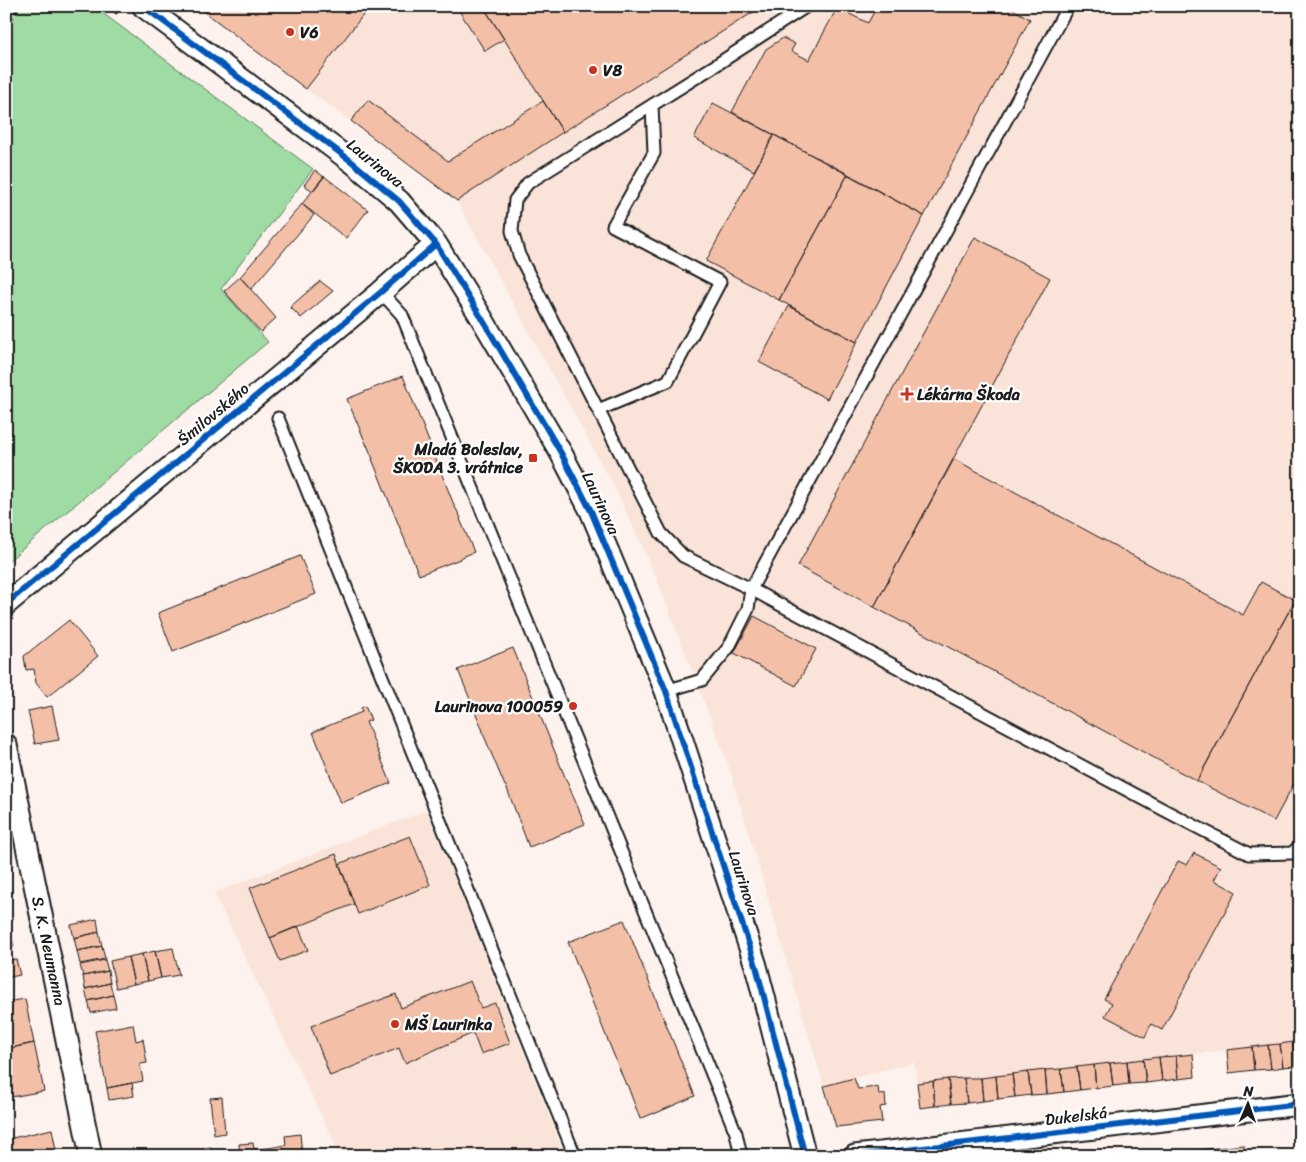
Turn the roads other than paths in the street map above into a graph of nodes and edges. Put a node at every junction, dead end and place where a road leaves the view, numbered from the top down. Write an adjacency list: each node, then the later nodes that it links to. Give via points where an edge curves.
1 (143, 6): 5 (street, Laurinova, via 351,161 398,201)
2 (807, 6): 4 (lane)
3 (1068, 6): 9 (lane)
4 (652, 105): 7 (lane, via 528,182 515,200 512,231 519,255); 7 (lane, via 654,153 613,226 720,282 668,381)
5 (436, 244): 6 (street, Šmilovského); 11 (street, Laurinova, via 561,453 592,512)
6 (381, 292): 10 (street, Šmilovského); 17 (lane, via 402,315 736,1133)
7 (598, 410): 9 (lane, via 661,533 683,556)
8 (278, 418): 16 (lane)
9 (751, 589): 11 (lane, via 748,609 729,647 702,680); 13 (lane, via 1249,854 1292,852)
10 (6, 604)
11 (666, 691): 18 (street, Laurinova, via 756,966)
12 (6, 746): 15 (street, S. K. Neumanna)
13 (1300, 846)
14 (1300, 1104): 19 (street, Dukelská)
15 (91, 1156)
16 (574, 1156)
17 (741, 1156)
18 (805, 1156)
19 (855, 1156)

